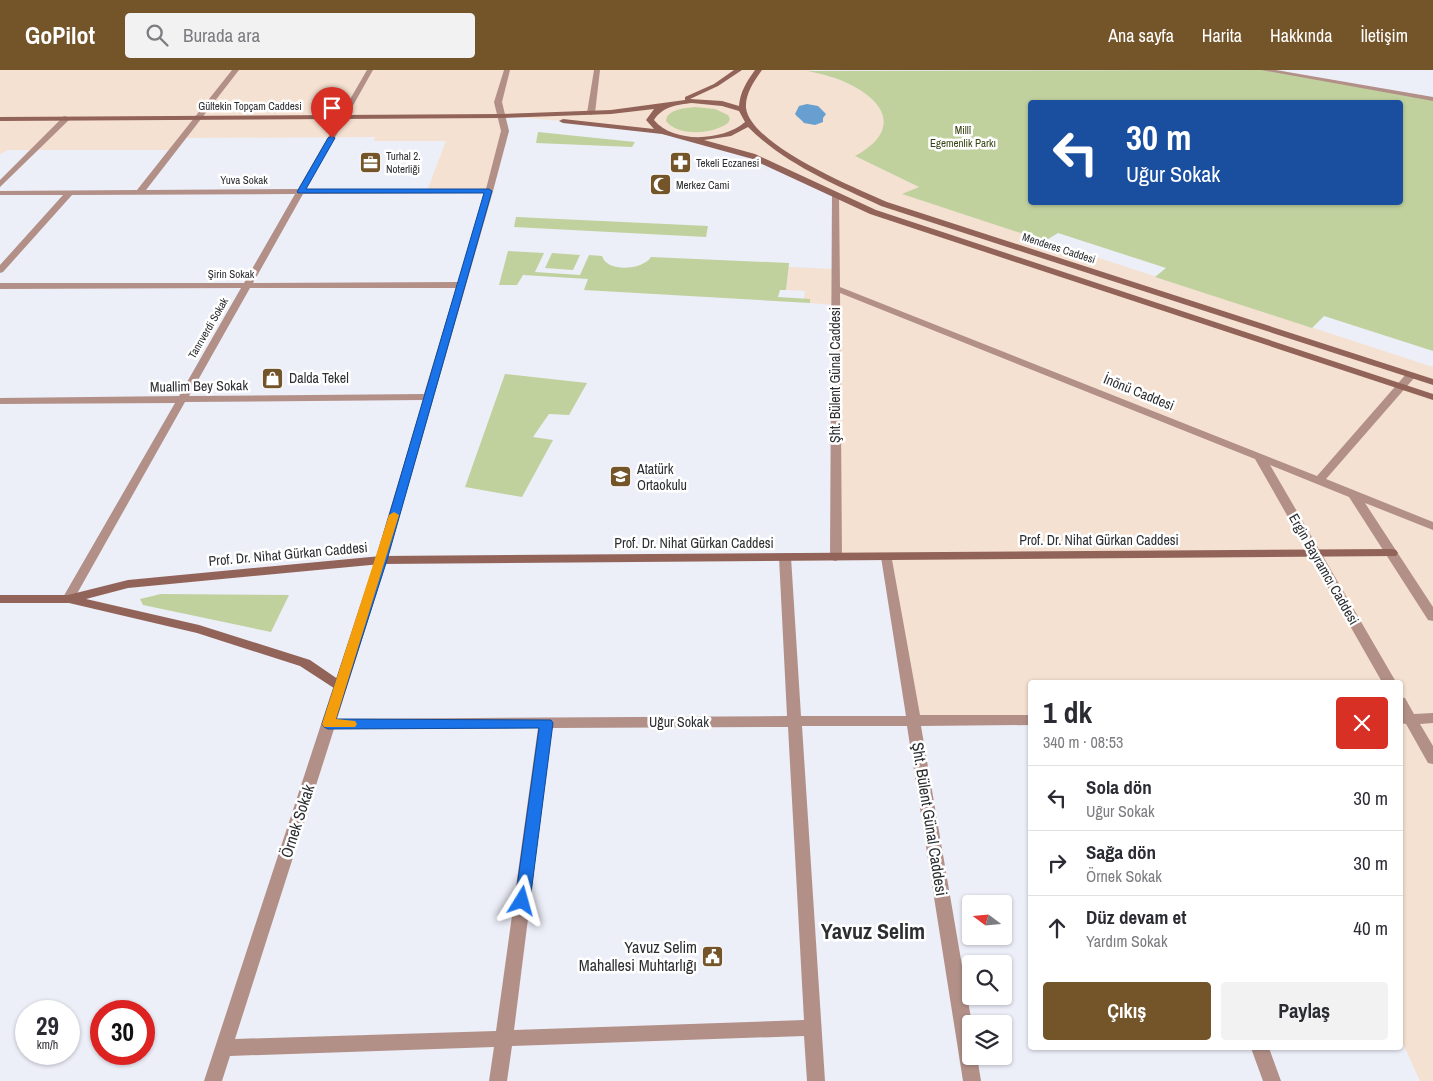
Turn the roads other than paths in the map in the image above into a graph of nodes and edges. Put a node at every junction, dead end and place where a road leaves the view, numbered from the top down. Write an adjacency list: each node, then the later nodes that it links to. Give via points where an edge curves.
1 (236, 70): 15 (street)
2 (370, 70): 13 (street, Tanrıverdi Sokak)
3 (507, 70): 12 (street, Örnek Sokak, via 498,102)
4 (597, 70): 11 (street)
5 (740, 70): 9 (street, via 716,85)
6 (759, 70): 10 (street, via 747,88)
7 (1264, 70): 8 (street)
8 (1433, 99)
9 (668, 105): 10 (street, via 711,101); 11 (street); 18 (street, via 652,114 650,120)
10 (743, 110): 17 (street, Menderes Caddesi)
11 (591, 113): 12 (street)
12 (501, 116): 13 (street, Gültekin Topçam Caddesi); 18 (street); 21 (street, Örnek Sokak, via 505,131)
13 (343, 117): 15 (street, Gültekin Topçam Caddesi); 24 (street, Tanrıverdi Sokak)
14 (67, 118): 15 (street, Gültekin Topçam Caddesi); 16 (street, Gültekin Topçam Caddesi); 20 (street)
15 (199, 118): 23 (street)
16 (0, 119)
17 (749, 122): 19 (street, via 725,135); 32 (street, Menderes Caddesi, via 771,144 800,163 884,204)
18 (662, 132): 19 (street)
19 (684, 137): 26 (street, Menderes Caddesi, via 752,156)
20 (0, 185)
21 (489, 191): 24 (street, Yuva Sokak); 29 (street, Örnek Sokak)
22 (70, 192): 23 (street, Yuva Sokak); 25 (street, Yuva Sokak); 27 (street)
23 (140, 192): 24 (street, Yuva Sokak)
24 (301, 192): 28 (street, Tanrıverdi Sokak)
25 (0, 193)
26 (834, 194): 31 (street, Şht. Bülent Günal Caddesi); 34 (street, Menderes Caddesi, via 873,212)
27 (0, 270)
28 (247, 285): 29 (street, Şirin Sokak); 30 (street, Şirin Sokak); 37 (street, Tanrıverdi Sokak)
29 (461, 285): 35 (street, Örnek Sokak)
30 (0, 286)
31 (835, 288): 39 (street, İnönü Caddesi); 46 (street, Şht. Bülent Günal Caddesi)
32 (1412, 374): 33 (street, Menderes Caddesi); 34 (street)
33 (1433, 382)
34 (1402, 386): 36 (street, Menderes Caddesi); 40 (street)
35 (428, 397): 37 (street, Muallim Bey Sokak); 48 (street, Örnek Sokak)
36 (1433, 397)
37 (182, 400): 38 (street, Muallim Bey Sokak); 50 (street, Tanrıverdi Sokak)
38 (0, 401)
39 (1259, 456): 40 (street, İnönü Caddesi); 44 (street, Ergin Bayramcı Caddesi)
40 (1319, 480): 41 (street, İnönü Caddesi)
41 (1353, 494): 42 (street, İnönü Caddesi); 43 (street)
42 (1433, 526)
43 (1392, 553): 44 (street, Prof. Dr. Nihat Gürkan Caddesi); 51 (street)
44 (1315, 554): 47 (street, Prof. Dr. Nihat Gürkan Caddesi); 52 (street, Ergin Bayramcı Caddesi)
45 (785, 557): 46 (street, Prof. Dr. Nihat Gürkan Caddesi); 48 (street, Prof. Dr. Nihat Gürkan Caddesi); 58 (street)
46 (836, 557): 47 (street, Prof. Dr. Nihat Gürkan Caddesi)
47 (887, 557): 57 (street, Şht. Bülent Günal Caddesi)
48 (381, 560): 50 (street, Prof. Dr. Nihat Gürkan Caddesi, via 128,584); 53 (street, Örnek Sokak)
49 (0, 599): 50 (street, Prof. Dr. Nihat Gürkan Caddesi)
50 (68, 599): 53 (street, via 199,629 305,662)
51 (1433, 617)
52 (1388, 680)
53 (340, 688): 60 (street, Örnek Sokak)
54 (1405, 718): 55 (street); 61 (street)
55 (1433, 718)
56 (1028, 720): 57 (street, Uğur Sokak)
57 (914, 721): 58 (street, Uğur Sokak); 69 (street, Şht. Bülent Günal Caddesi)
58 (795, 722): 59 (street, Uğur Sokak); 62 (street)
59 (546, 723): 60 (street, Uğur Sokak); 63 (street)
60 (328, 724): 64 (street, Örnek Sokak)
61 (1433, 759)
62 (813, 1028): 63 (street); 68 (street)
63 (504, 1039): 64 (street); 67 (street)
64 (223, 1048): 66 (street, Örnek Sokak)
65 (1261, 1050): 70 (street)
66 (213, 1081)
67 (498, 1081)
68 (816, 1081)
69 (972, 1081)
70 (1272, 1081)

